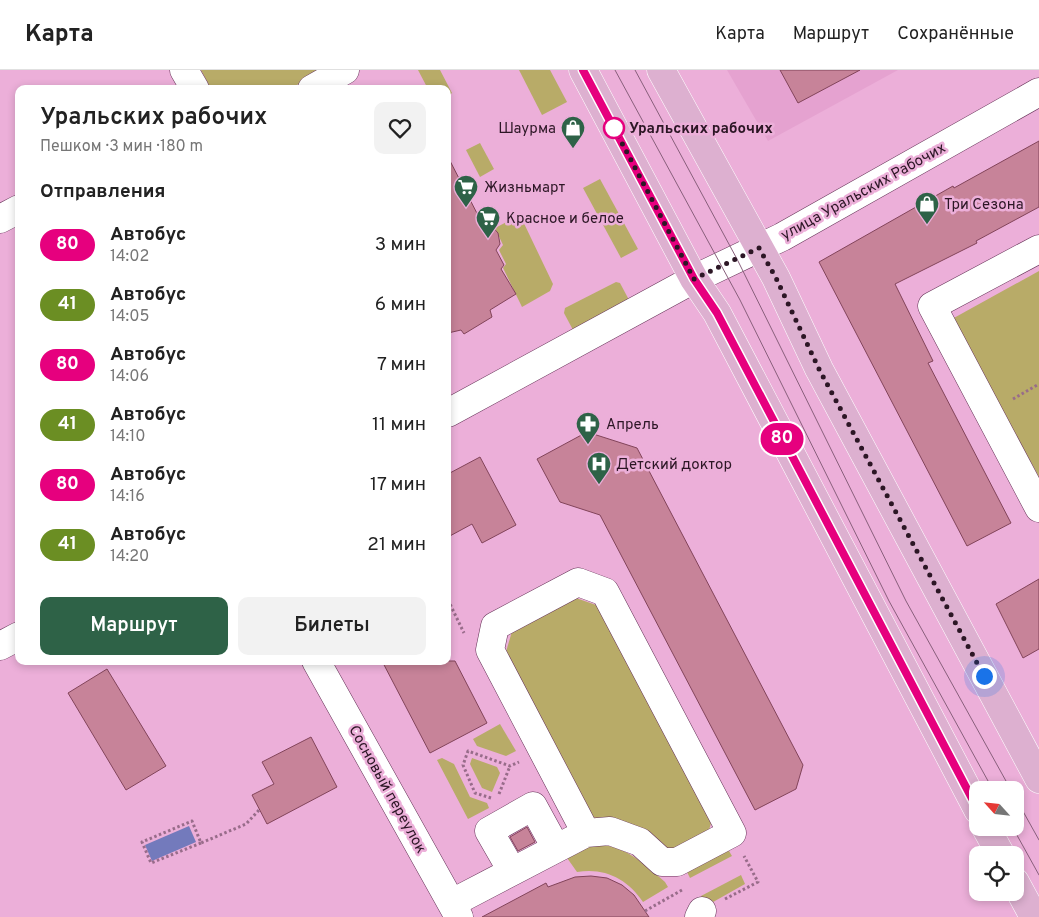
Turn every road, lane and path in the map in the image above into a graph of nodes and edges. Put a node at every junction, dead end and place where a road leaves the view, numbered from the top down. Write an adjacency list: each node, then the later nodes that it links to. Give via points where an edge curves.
1 (583, 70): 10 (main road)
2 (662, 70): 8 (main road)
3 (348, 75): 4 (street)
4 (322, 85)
5 (1039, 92): 8 (street, улица Уральских Рабочих)
6 (15, 211): 7 (street)
7 (0, 220)
8 (759, 248): 10 (street, улица Уральских Рабочих); 18 (main road, via 819,369)
9 (1039, 249): 12 (street, via 932,306)
10 (694, 279): 11 (street, улица Уральских Рабочих); 19 (main road, via 717,313)
11 (451, 411)
12 (1039, 508)
13 (15, 638): 14 (street)
14 (0, 646)
15 (318, 665): 27 (street, Сосновый переулок)
16 (522, 760): 17 (path)
17 (510, 766): 17 (path, via 468,751 463,765 475,792 497,801)
18 (1039, 779)
19 (969, 793)
20 (260, 810): 23 (path, via 246,824)
21 (586, 832): 22 (street, via 610,830 640,842 662,862 677,862); 22 (street, via 490,650 496,626 578,582 606,592); 24 (street)
22 (732, 833): 28 (path, via 758,882)
23 (201, 843): 23 (path, via 151,864 142,842 192,821)
24 (556, 848): 25 (street); 25 (street, via 533,806 489,831)
25 (512, 871): 27 (street)
26 (1024, 899): 29 (main road)
27 (456, 910)
28 (701, 914)
29 (1034, 917)

